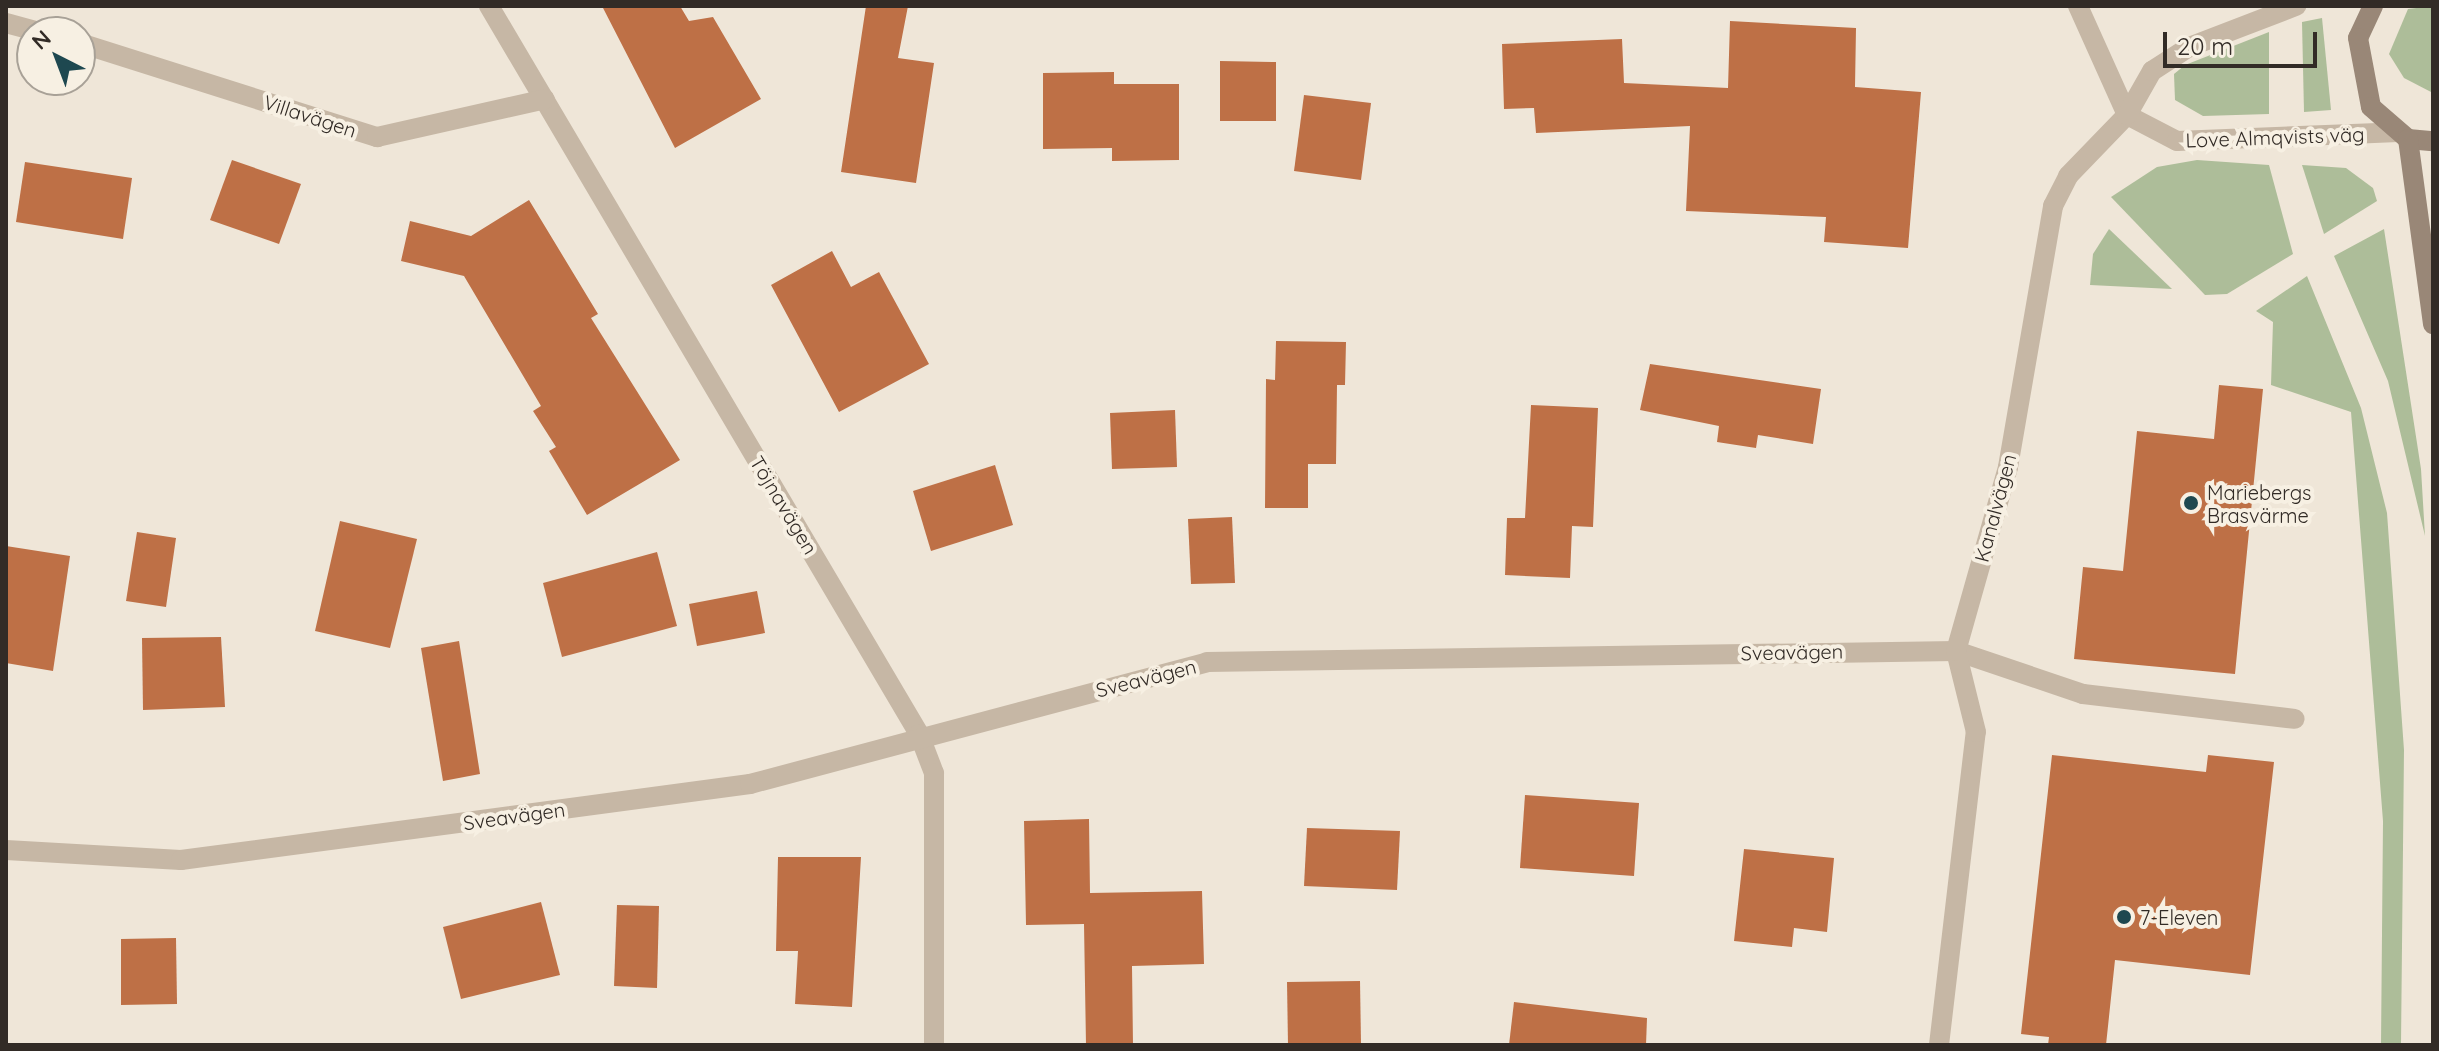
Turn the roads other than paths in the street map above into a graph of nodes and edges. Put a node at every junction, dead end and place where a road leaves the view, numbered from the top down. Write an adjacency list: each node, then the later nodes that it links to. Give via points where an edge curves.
1 (489, 6): 6 (street, Töjnavägen)
2 (2078, 6): 7 (street)
3 (2296, 6): 7 (street, via 2189,47 2152,71)
4 (2373, 6): 8 (main road, via 2358,38 2360,80 2371,107)
5 (96, 48): 6 (street, Villavägen, via 377,137)
6 (545, 99): 13 (street, Töjnavägen)
7 (2127, 115): 8 (street, Love Almqvists väg, via 2177,141); 11 (street, Kanalvägen, via 2068,176 2053,206 2008,467)
8 (2403, 135): 9 (main road); 10 (main road)
9 (2433, 141)
10 (2433, 324)
11 (1956, 651): 12 (street, Sveavägen, via 2083,694); 13 (street, Sveavägen, via 1207,662); 16 (street, Kanalvägen, via 1976,732)
12 (2295, 719)
13 (919, 734): 14 (street, Sveavägen, via 750,784 181,860); 15 (street, Töjnavägen, via 934,773)
14 (6, 850)
15 (934, 1045)
16 (1939, 1045)

